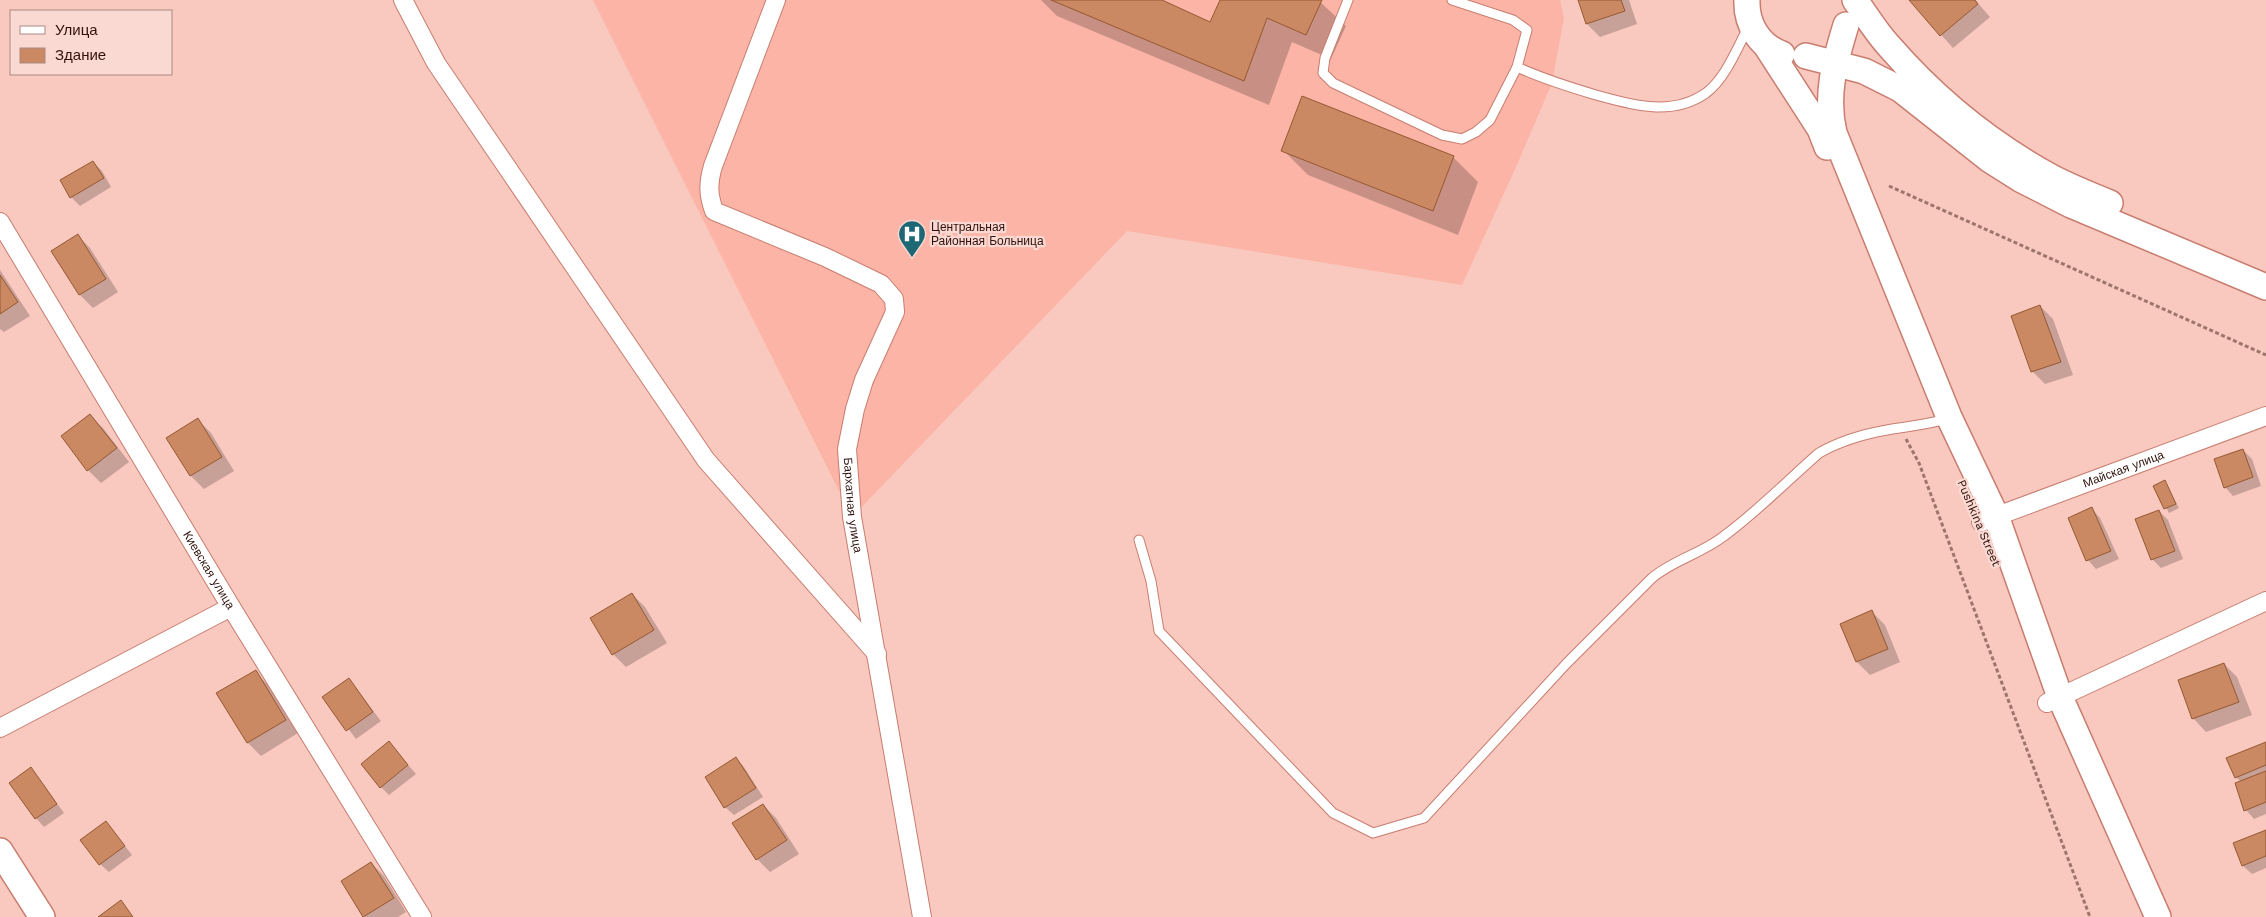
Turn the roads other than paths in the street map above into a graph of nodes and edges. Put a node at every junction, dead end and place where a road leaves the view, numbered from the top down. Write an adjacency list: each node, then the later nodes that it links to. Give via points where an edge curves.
1 (403, 0): 24 (street, via 436,63 706,460)
2 (776, 0): 24 (street, Бархатная улица, via 711,173 708,196 714,211 881,284 894,299 895,312 854,408 847,449 852,516)
3 (1348, 0): 12 (lane, via 1325,58 1323,73 1334,83 1442,135 1462,139 1490,120)
4 (1452, 0): 12 (lane, via 1512,20 1527,30)
5 (1849, 0): 8 (street)
6 (1855, 0): 16 (street, via 1888,45 1938,98 2012,154 2052,177 2157,225)
7 (1749, 12): 9 (street, Pushkina Street, via 1757,36); 12 (lane, via 1721,77 1706,93 1666,108 1632,105 1552,82)
8 (1846, 25): 10 (street, via 1830,46); 11 (street)
9 (1767, 47): 10 (street, via 1780,54); 14 (street, Pushkina Street)
10 (1806, 56): 11 (street)
11 (1835, 63): 13 (street); 14 (street)
12 (1517, 67)
13 (1876, 77): 14 (street, via 1855,77 1843,85); 17 (street, via 1906,94 1990,160 2040,190)
14 (1825, 121): 19 (street, Pushkina Street, via 1890,297)
15 (0, 222): 23 (street, Киевская улица)
16 (2266, 270)
17 (2266, 287)
18 (2266, 416): 20 (street, Майская улица)
19 (1941, 420): 20 (street, Pushkina Street); 21 (lane, via 1834,444 1819,453 1726,536 1703,551 1665,567 1567,663 1424,818 1373,833 1333,812 1159,631 1151,581)
20 (1989, 519): 25 (street, Pushkina Street)
21 (1139, 540)
22 (2266, 601): 25 (street)
23 (232, 607): 26 (street); 29 (street, Киевская улица)
24 (877, 655): 30 (street, Бархатная улица)
25 (2054, 700): 31 (street, Pushkina Street); 32 (street)
26 (0, 728)
27 (0, 851): 28 (street)
28 (42, 917)
29 (422, 917)
30 (922, 917)
31 (2140, 917)
32 (2158, 917)

